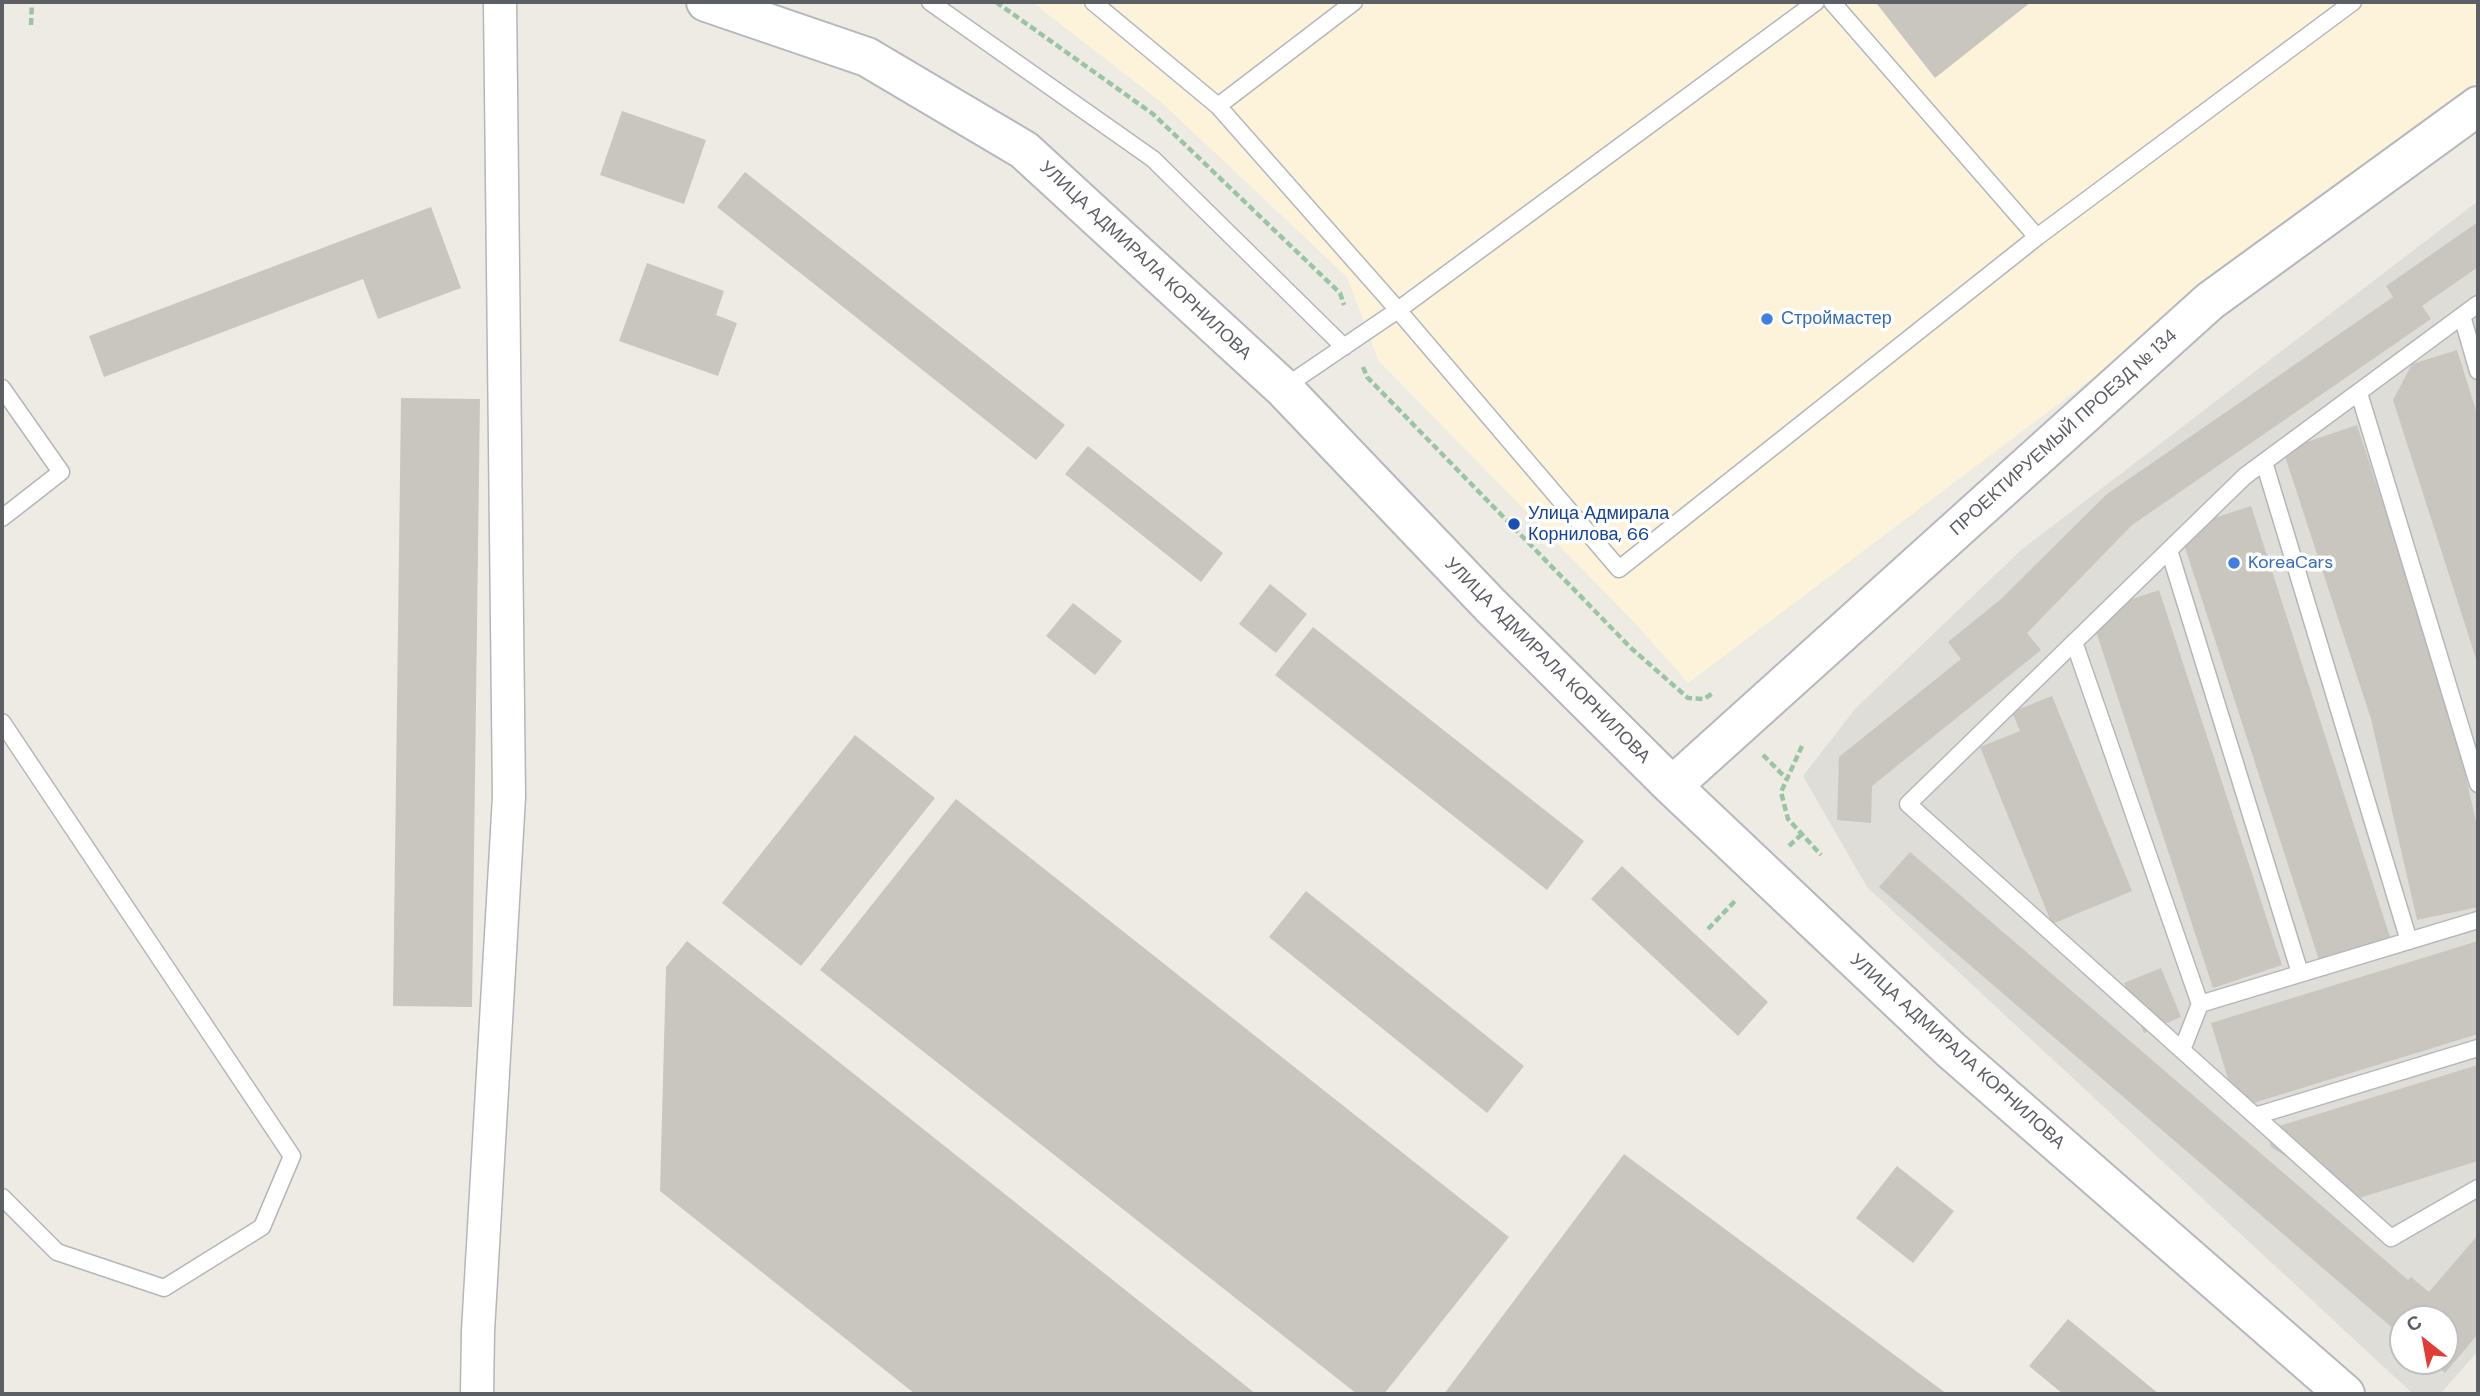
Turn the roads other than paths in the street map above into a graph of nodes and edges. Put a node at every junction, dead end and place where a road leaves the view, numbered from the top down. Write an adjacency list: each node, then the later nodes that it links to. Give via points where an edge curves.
1 (500, 2): 36 (street, via 509,797)
2 (706, 2): 18 (main road, УЛИЦА АДМИРАЛА КОРНИЛОВА, via 867,57 1024,150)
3 (930, 2): 15 (lane, via 1153,159)
4 (1093, 2): 9 (lane)
5 (1354, 2): 9 (lane)
6 (1816, 2): 13 (lane)
7 (1832, 2): 11 (lane)
8 (2353, 2): 11 (lane)
9 (1218, 106): 13 (lane)
10 (2478, 106): 26 (main road, ПРОЕКТИРУЕМЫЙ ПРОЕЗД № 134, via 2210,301)
11 (2037, 237): 13 (lane, via 1619,569)
12 (2478, 304): 14 (lane)
13 (1398, 310): 15 (lane)
14 (2462, 316): 16 (lane); 19 (lane)
15 (1345, 347): 18 (lane)
16 (2478, 371)
17 (2, 388): 21 (lane, via 61,472)
18 (1283, 388): 26 (main road, УЛИЦА АДМИРАЛА КОРНИЛОВА, via 1491,606)
19 (2359, 393): 20 (lane); 25 (lane)
20 (2264, 463): 22 (lane); 28 (lane)
21 (2, 518)
22 (2169, 550): 23 (lane); 29 (lane)
23 (2074, 642): 30 (lane); 32 (lane, via 1908,804)
24 (2, 722): 35 (lane, via 292,1156 262,1227 164,1288 57,1252)
25 (2478, 785)
26 (1672, 786): 37 (main road, УЛИЦА АДМИРАЛА КОРНИЛОВА, via 1951,1050)
27 (2478, 920): 28 (lane)
28 (2409, 941): 29 (lane)
29 (2300, 974): 30 (lane)
30 (2200, 1004): 32 (lane)
31 (2478, 1048): 33 (lane)
32 (2182, 1050): 33 (lane)
33 (2255, 1116): 34 (lane, via 2391,1238)
34 (2478, 1188)
35 (2, 1197)
36 (477, 1394)
37 (2345, 1394)

